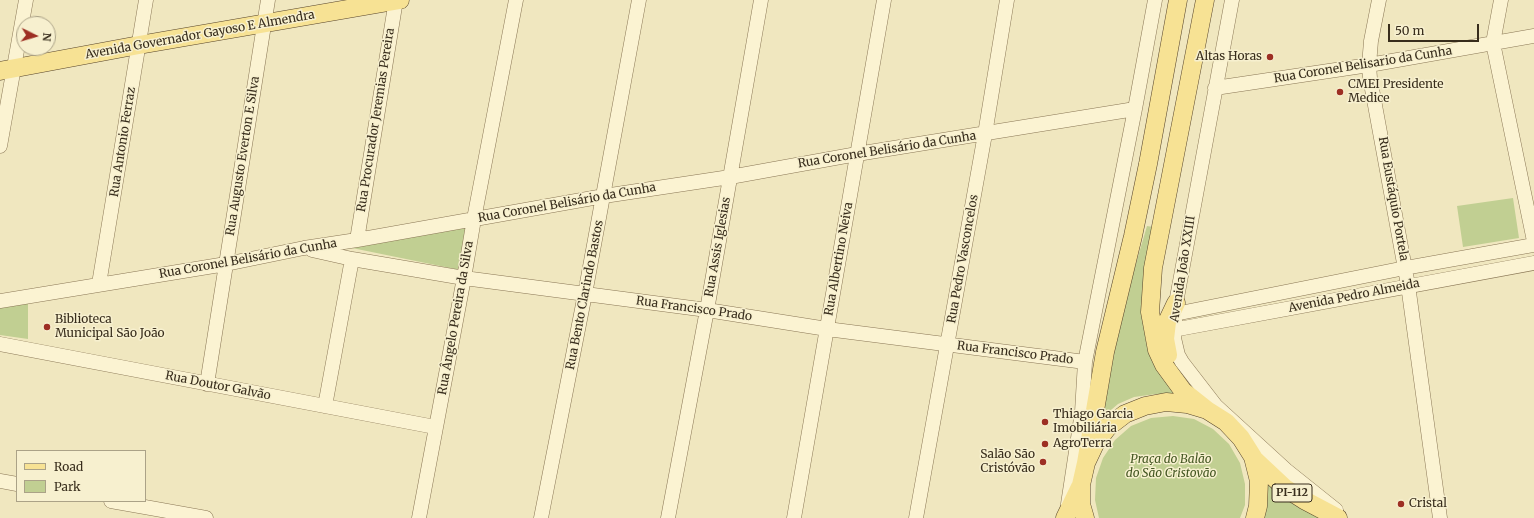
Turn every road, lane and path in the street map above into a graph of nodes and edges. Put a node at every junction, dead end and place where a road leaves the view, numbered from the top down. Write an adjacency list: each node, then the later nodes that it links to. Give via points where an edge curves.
1 (26, 0): 21 (street)
2 (146, 0): 19 (street, Rua Antonio Ferraz)
3 (268, 0): 16 (street, Rua Augusto Everton E Silva)
4 (397, 0): 16 (main road, Avenida Governador Gayoso E Almendra); 30 (street, Rua Procurador Jeremias Pereira)
5 (516, 0): 29 (street, Rua Ângelo Pereira da Silva)
6 (639, 0): 28 (street, Rua Bento Clarindo Bastos)
7 (761, 0): 27 (street, Rua Assis Iglesias)
8 (884, 0): 26 (street, Rua Albertino Neiva)
9 (1007, 0): 24 (street, Rua Pedro Vasconcelos)
10 (1155, 0): 23 (street)
11 (1178, 0): 41 (main road, via 1148,164)
12 (1205, 0): 51 (main road, Avenida João XXIII, via 1153,268 1150,312 1153,328 1164,365)
13 (1232, 0): 22 (street, Avenida João XXIII)
14 (1379, 0): 20 (street, Rua Eustáquio Portela)
15 (1500, 0): 18 (street)
16 (264, 24): 19 (main road, Avenida Governador Gayoso E Almendra); 36 (street, Rua Augusto Everton E Silva)
17 (1534, 36): 18 (street, Rua Coronel Belisario da Cunha)
18 (1493, 43): 20 (street, Rua Coronel Belisario da Cunha); 31 (street)
19 (139, 45): 21 (main road, Avenida Governador Gayoso E Almendra); 39 (street, Rua Antonio Ferraz)
20 (1369, 65): 22 (street, Rua Coronel Belisario da Cunha); 37 (street, Rua Eustáquio Portela)
21 (7, 70): 25 (street)
22 (1215, 88): 44 (street, Avenida João XXIII)
23 (1135, 109): 24 (street, Rua Coronel Belisário da Cunha); 50 (street)
24 (985, 134): 26 (street, Rua Coronel Belisário da Cunha); 49 (street, Rua Pedro Vasconcelos)
25 (0, 146)
26 (857, 154): 27 (street, Rua Coronel Belisário da Cunha); 46 (street, Rua Albertino Neiva)
27 (730, 177): 28 (street, Rua Coronel Belisário da Cunha); 45 (street, Rua Assis Iglesias)
28 (604, 196): 29 (street, Rua Coronel Belisário da Cunha); 42 (street, Rua Bento Clarindo Bastos)
29 (474, 219): 30 (street, Rua Coronel Belisário da Cunha); 38 (street, Rua Ângelo Pereira da Silva)
30 (357, 240): 33 (street, Rua Coronel Belisário da Cunha)
31 (1534, 241)
32 (1534, 245): 37 (street, Avenida Pedro Almeida)
33 (304, 248): 34 (street, Rua Francisco Prado); 36 (street, Rua Coronel Belisário da Cunha)
34 (352, 259): 38 (street, Rua Francisco Prado); 53 (street)
35 (1534, 263): 40 (street, Avenida Pedro Almeida)
36 (226, 264): 39 (street, Rua Coronel Belisário da Cunha); 52 (street, Rua Augusto Everton E Silva)
37 (1405, 268): 40 (street, Rua Eustáquio Portela); 44 (street, Avenida Pedro Almeida)
38 (464, 278): 42 (street, Rua Francisco Prado); 56 (street, Rua Ângelo Pereira da Silva)
39 (99, 284): 43 (street, Rua Coronel Belisário da Cunha)
40 (1408, 285): 47 (street, Avenida Pedro Almeida); 74 (street, Rua Eustáquio Portela)
41 (1121, 288): 55 (main road, via 1110,305); 58 (main road, via 1105,352)
42 (585, 294): 45 (street, Rua Francisco Prado); 65 (street, Rua Bento Clarindo Bastos)
43 (0, 301)
44 (1175, 309): 47 (street, Avenida João XXIII); 51 (main road, via 1167,322 1165,339)
45 (707, 310): 46 (street, Rua Francisco Prado); 66 (street, Rua Assis Iglesias)
46 (827, 329): 49 (street, Rua Francisco Prado); 67 (street, Rua Albertino Neiva)
47 (1173, 330): 73 (street, Avenida João XXIII, via 1182,362 1216,406 1286,470)
48 (0, 344): 52 (street, Rua Doutor Galvão)
49 (948, 345): 50 (street, Rua Francisco Prado); 68 (street, Rua Pedro Vasconcelos)
50 (1085, 362): 55 (street)
51 (1175, 381): 54 (main road, Avenida João XXIII, via 1183,391)
52 (207, 384): 53 (street, Rua Doutor Galvão)
53 (325, 406): 56 (street, Rua Doutor Galvão)
54 (1207, 410): 57 (main road, via 1226,422 1241,438); 58 (main road, via 1171,402 1155,403 1135,410 1108,427 1095,444)
55 (1082, 412): 69 (street)
56 (435, 427): 64 (street, Rua Ângelo Pereira da Silva)
57 (1252, 457): 71 (main road, via 1259,487); 72 (main road, PI-112, via 1285,488)
58 (1086, 463): 61 (main road)
59 (0, 481): 60 (street)
60 (16, 484)
61 (1081, 485): 69 (main road); 70 (main road, via 1081,504)
62 (117, 502): 63 (street)
63 (206, 518)
64 (419, 518)
65 (541, 518)
66 (668, 518)
67 (794, 518)
68 (916, 518)
69 (1065, 518)
70 (1085, 518)
71 (1255, 518)
72 (1338, 518)
73 (1345, 518)
74 (1440, 518)

